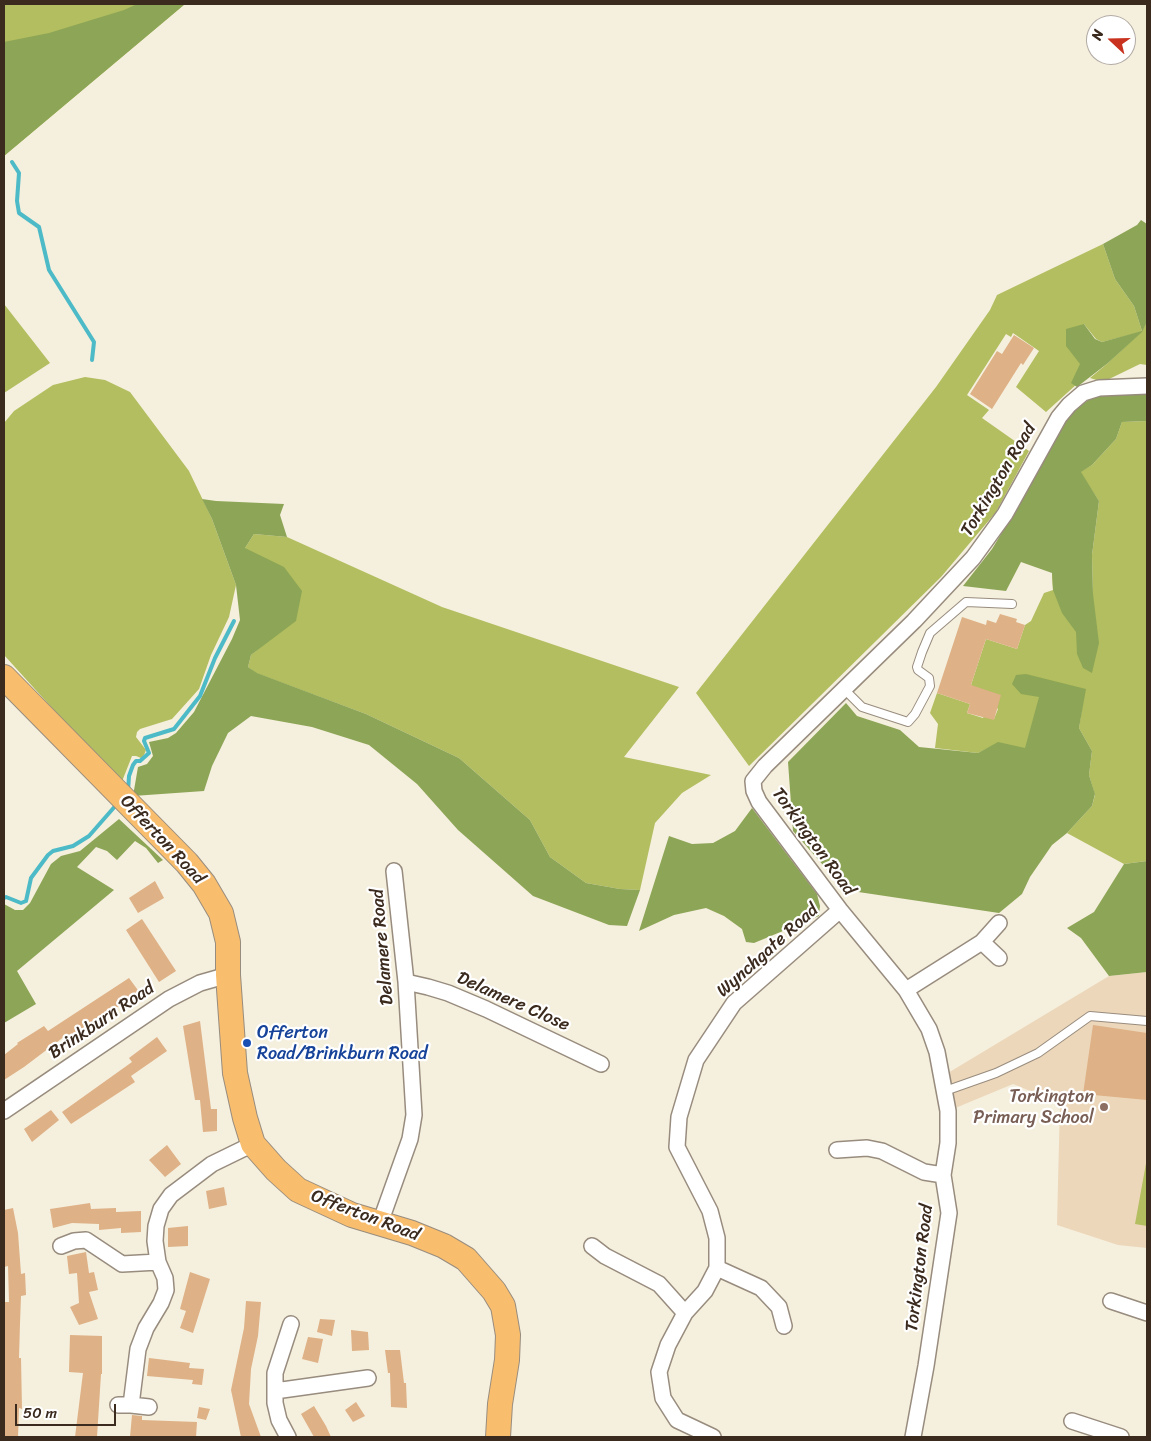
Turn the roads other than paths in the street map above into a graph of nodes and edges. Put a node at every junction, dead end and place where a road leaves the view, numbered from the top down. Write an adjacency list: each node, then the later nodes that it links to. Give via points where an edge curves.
1 (1147, 386): 4 (street, Torkington Road, via 1099,388 1082,393 1069,405 1058,417 1005,514 973,558)
2 (1012, 604): 4 (lane, via 966,602 930,632 917,667 930,678 931,683 910,721 903,722 862,707)
3 (4, 677): 10 (main road, Offerton Road, via 204,884 221,913 228,942)
4 (844, 689): 6 (street, Torkington Road, via 764,766 753,781 758,802)
5 (394, 871): 11 (street, Delamere Road)
6 (840, 910): 12 (street, Torkington Road); 24 (street, Wynchgate Road, via 734,1003 696,1060 679,1117 678,1147 710,1211 717,1238)
7 (999, 923): 8 (street)
8 (982, 942): 9 (street); 12 (street)
9 (999, 958)
10 (228, 975): 16 (street, Brinkburn Road, via 200,983 169,999); 17 (main road, Offerton Road, via 235,1073)
11 (406, 982): 14 (street, Delamere Close, via 456,996); 20 (street, Delamere Road, via 414,1115 410,1139)
12 (906, 990): 15 (street, Torkington Road, via 929,1029 938,1052)
13 (1147, 1021): 15 (lane, via 1090,1016 1038,1053 996,1073)
14 (601, 1064)
15 (945, 1091): 19 (street, Torkington Road, via 948,1143)
16 (4, 1111)
17 (253, 1144): 20 (main road, Offerton Road, via 298,1190 343,1211); 23 (street, via 212,1164 171,1195 161,1209 156,1226)
18 (837, 1150): 19 (street, via 867,1148 882,1151 924,1172)
19 (943, 1175): 37 (street, Torkington Road, via 949,1213)
20 (380, 1223): 35 (main road, Offerton Road, via 444,1246 459,1255 494,1290 503,1306 508,1335)
21 (62, 1246): 23 (street, via 86,1240 122,1264)
22 (592, 1246): 26 (street, via 659,1284)
23 (158, 1262): 32 (street, via 166,1290 138,1349 124,1405)
24 (717, 1268): 26 (street, Wynchgate Road, via 705,1290); 29 (street, via 761,1288 779,1307)
25 (1111, 1301): 27 (street)
26 (685, 1313): 36 (street, Wynchgate Road, via 668,1345 659,1372 662,1398 677,1420)
27 (1147, 1314)
28 (292, 1324): 31 (street, via 275,1373)
29 (784, 1326)
30 (368, 1378): 31 (street)
31 (275, 1391): 34 (street, via 279,1420)
32 (149, 1407)
33 (1072, 1421): 38 (street)
34 (288, 1437)
35 (498, 1437)
36 (713, 1437)
37 (914, 1437)
38 (1121, 1437)

